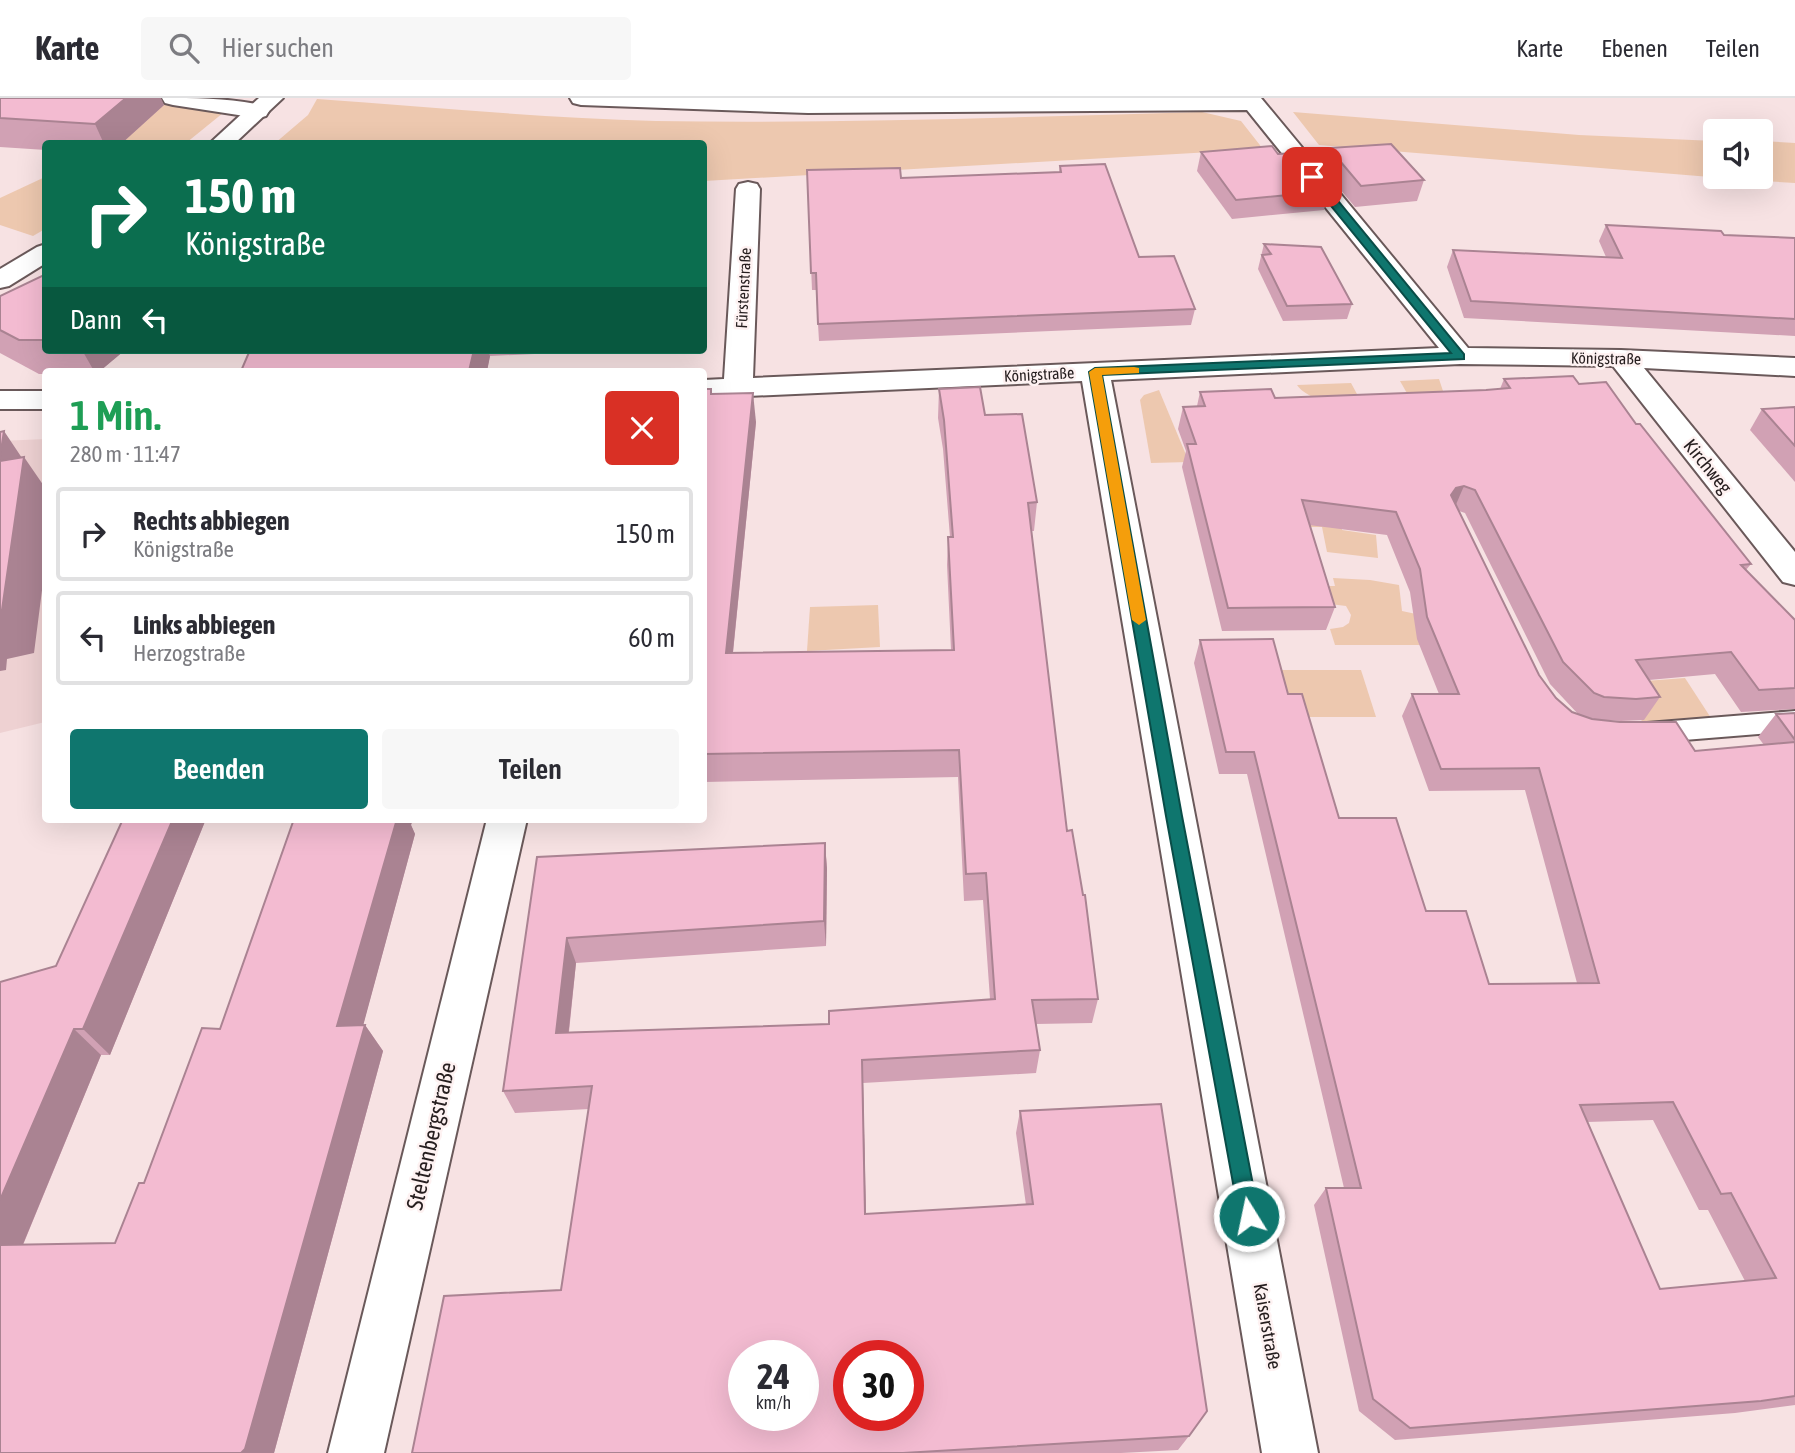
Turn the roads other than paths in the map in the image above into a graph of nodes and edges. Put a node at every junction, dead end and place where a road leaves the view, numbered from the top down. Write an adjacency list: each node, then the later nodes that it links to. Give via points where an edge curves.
1 (173, 98): 5 (street)
2 (580, 98): 4 (street)
3 (1250, 100): 4 (street); 10 (street)
4 (808, 102)
5 (265, 105): 6 (street)
6 (225, 140)
7 (748, 189): 14 (street, Fürstenstraße)
8 (42, 254): 9 (street)
9 (0, 280)
10 (1460, 356): 11 (street, Königstraße); 13 (street, Königstraße)
11 (1621, 358): 12 (street, Königstraße); 18 (street, Kirchweg)
12 (1795, 367)
13 (1095, 372): 14 (street, Königstraße); 23 (street, Kaiserstraße)
14 (738, 387): 15 (street, Königstraße)
15 (707, 389)
16 (0, 400): 17 (street)
17 (42, 400)
18 (1795, 574)
19 (1795, 721): 20 (lane)
20 (1620, 734)
21 (506, 823): 22 (street, Steltenbergstraße)
22 (356, 1453)
23 (1290, 1453)

